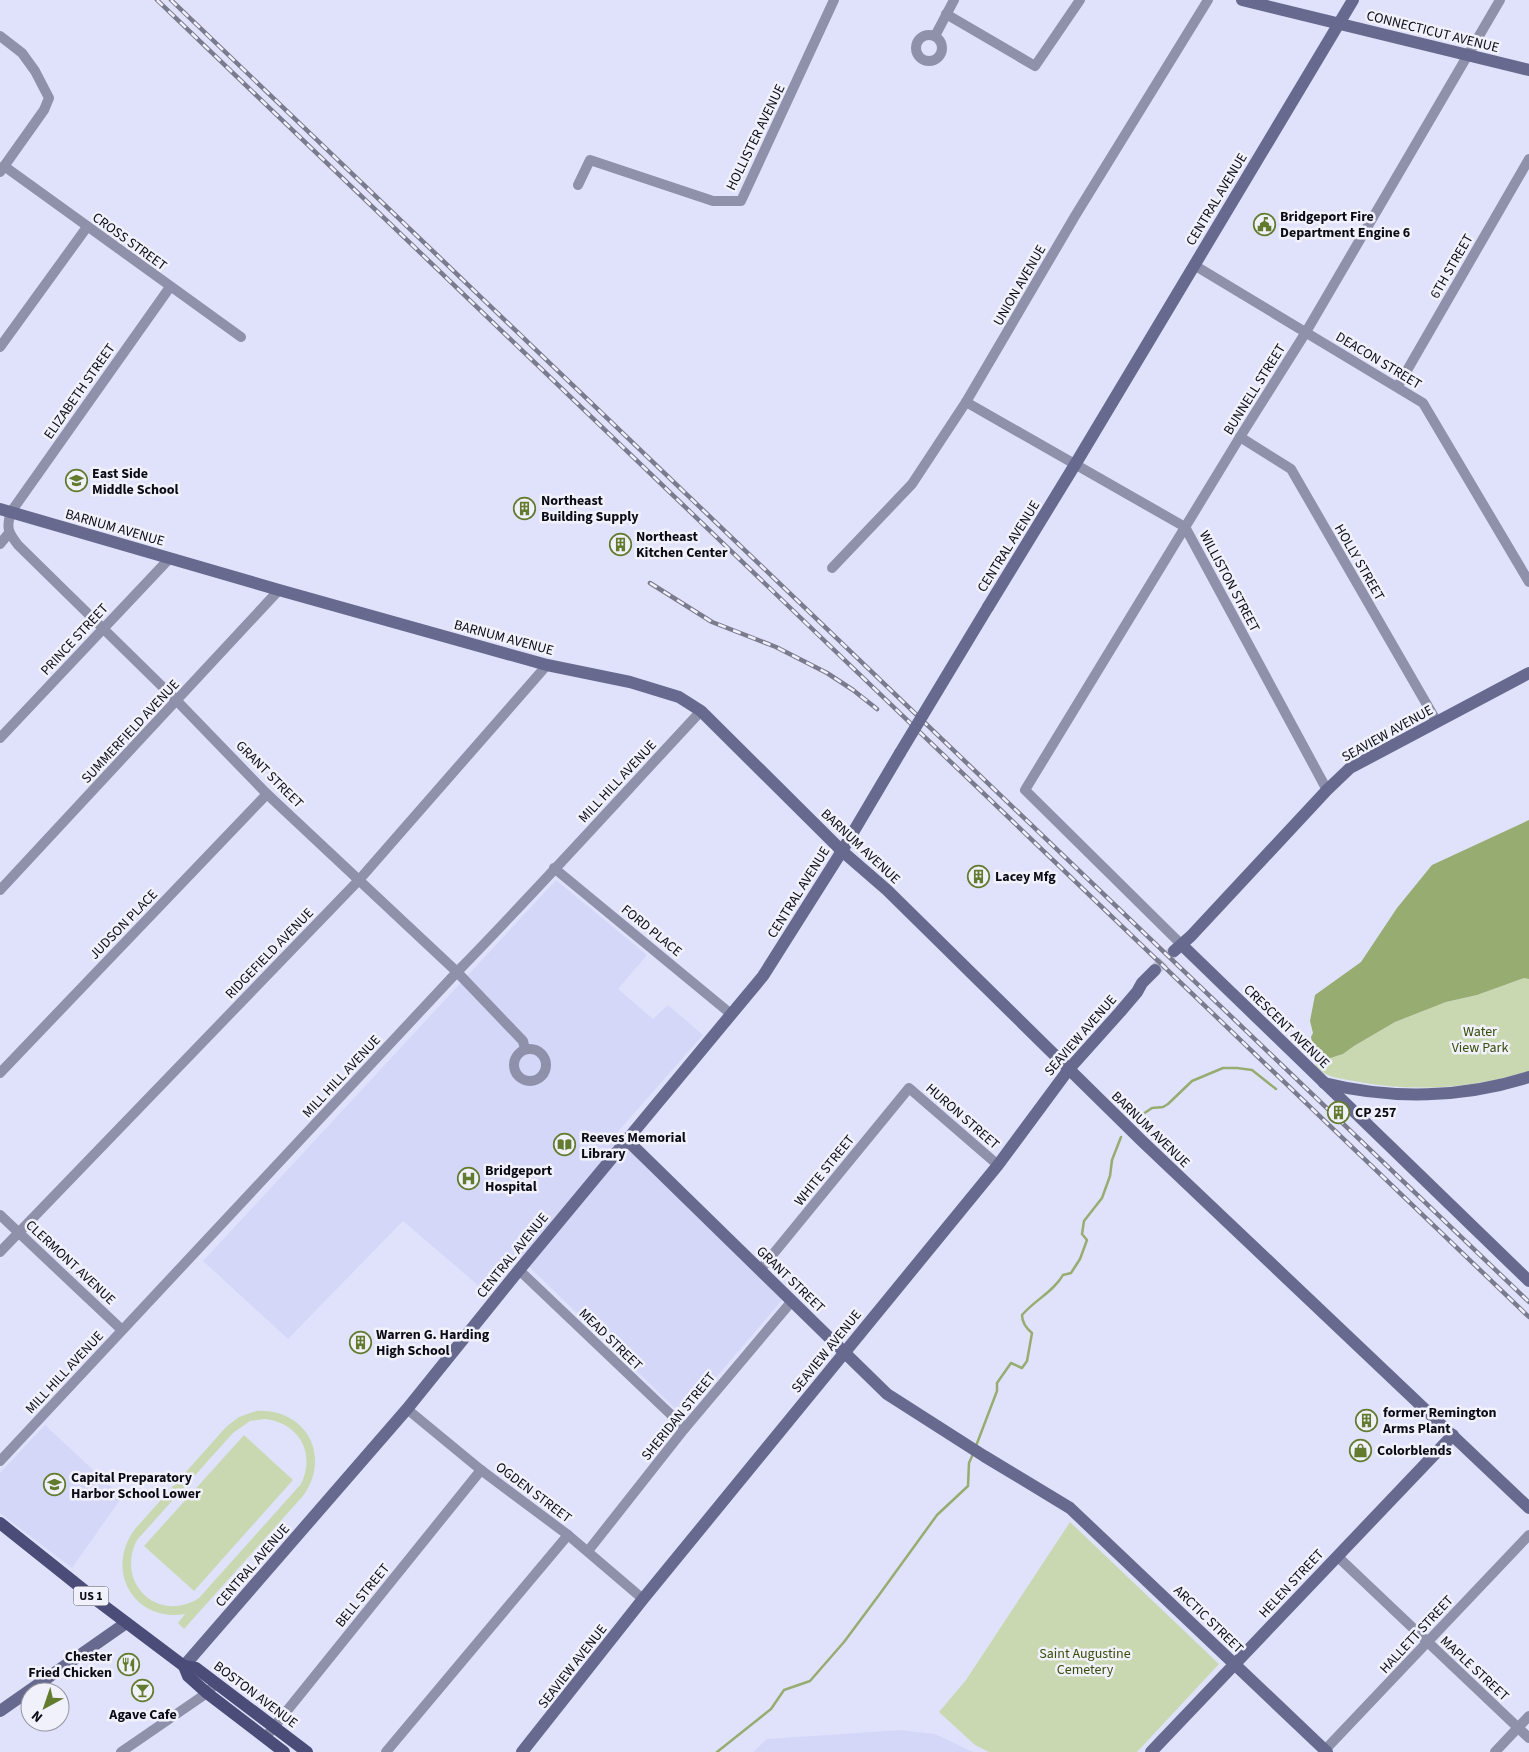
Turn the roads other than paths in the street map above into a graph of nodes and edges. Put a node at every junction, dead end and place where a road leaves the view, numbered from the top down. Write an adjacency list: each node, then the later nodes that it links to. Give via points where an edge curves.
1 (834, 0): 16 (street, HOLLISTER AVENUE, via 741,202 713,201 590,160)
2 (954, 0): 8 (street)
3 (1080, 0): 8 (street, via 1035,66)
4 (1208, 0): 24 (street, UNION AVENUE, via 1075,216)
5 (1242, 0): 9 (main road, CONNECTICUT AVENUE)
6 (1353, 0): 9 (main road, CENTRAL AVENUE)
7 (1500, 0): 12 (street, BUNNELL STREET)
8 (946, 14): 11 (street)
9 (1339, 24): 12 (main road, CONNECTICUT AVENUE); 18 (main road, CENTRAL AVENUE)
10 (0, 36): 15 (street, via 22,53 49,98)
11 (935, 36)
12 (1466, 55): 13 (main road, CONNECTICUT AVENUE); 20 (street, BUNNELL STREET)
13 (1529, 70)
14 (1529, 158): 23 (street, 6TH STREET)
15 (2, 169): 17 (street, CROSS STREET)
16 (578, 185)
17 (87, 227): 19 (street, CROSS STREET); 22 (street)
18 (1194, 265): 20 (street, DEACON STREET); 26 (main road, CENTRAL AVENUE)
19 (170, 287): 21 (street, CROSS STREET); 27 (street, ELIZABETH STREET)
20 (1306, 332): 23 (street, DEACON STREET); 25 (street, BUNNELL STREET)
21 (241, 337)
22 (0, 347)
23 (1398, 386): 33 (street, DEACON STREET, via 1423,403)
24 (966, 402): 26 (street, WILLISTON STREET); 32 (street, UNION AVENUE, via 912,484)
25 (1240, 436): 28 (street, BUNNELL STREET); 40 (street, HOLLY STREET, via 1290,469)
26 (1076, 463): 28 (street, WILLISTON STREET); 45 (main road, CENTRAL AVENUE, bridge)
27 (5, 510): 29 (street); 31 (main road, BARNUM AVENUE)
28 (1185, 527): 42 (street, BUNNELL STREET); 43 (street, WILLISTON STREET)
29 (8, 533): 30 (street); 35 (street, GRANT STREET)
30 (0, 544)
31 (170, 558): 34 (main road, BARNUM AVENUE); 35 (street, PRINCE STREET)
32 (832, 568)
33 (1529, 582)
34 (279, 590): 36 (main road, BARNUM AVENUE); 38 (street, SUMMERFIELD AVENUE)
35 (103, 628): 38 (street, GRANT STREET); 41 (street, PRINCE STREET)
36 (547, 665): 39 (main road, BARNUM AVENUE, via 630,682 679,697); 47 (street, RIDGEFIELD AVENUE)
37 (1529, 673): 40 (main road, SEAVIEW AVENUE)
38 (177, 701): 44 (street, GRANT STREET); 48 (street, SUMMERFIELD AVENUE)
39 (701, 711): 45 (main road, BARNUM AVENUE); 46 (street, MILL HILL AVENUE)
40 (1437, 722): 43 (main road, SEAVIEW AVENUE, via 1350,768)
41 (0, 738)
42 (1025, 790): 49 (street, CRESCENT AVENUE)
43 (1327, 790): 49 (main road, SEAVIEW AVENUE)
44 (267, 794): 47 (street, GRANT STREET); 55 (street, JUDSON PLACE)
45 (842, 851): 52 (main road, CENTRAL AVENUE, via 763,976); 54 (main road, BARNUM AVENUE, via 887,890)
46 (554, 868): 51 (street, MILL HILL AVENUE); 52 (street, FORD PLACE)
47 (359, 880): 51 (street, GRANT STREET); 62 (street, RIDGEFIELD AVENUE)
48 (0, 890)
49 (1178, 948): 57 (main road, CRESCENT AVENUE)
50 (1155, 970): 54 (main road, SEAVIEW AVENUE)
51 (457, 972): 53 (street, GRANT STREET, via 523,1041); 68 (street, MILL HILL AVENUE)
52 (731, 1014): 59 (main road, CENTRAL AVENUE)
53 (525, 1049)
54 (1068, 1069): 60 (main road, SEAVIEW AVENUE); 72 (main road, BARNUM AVENUE)
55 (0, 1073)
56 (1529, 1077): 57 (main road, via 1468,1091 1412,1095 1365,1091)
57 (1324, 1082): 66 (main road, CRESCENT AVENUE)
58 (909, 1088): 60 (street, HURON STREET); 65 (street, WHITE STREET)
59 (626, 1140): 64 (main road, CENTRAL AVENUE); 65 (main road, GRANT STREET)
60 (998, 1165): 69 (main road, SEAVIEW AVENUE)
61 (0, 1215): 62 (street, CLERMONT AVENUE)
62 (19, 1232): 63 (street, RIDGEFIELD AVENUE); 68 (street, CLERMONT AVENUE)
63 (0, 1252)
64 (519, 1270): 70 (main road, CENTRAL AVENUE); 71 (street, MEAD STREET)
65 (760, 1270): 67 (main road, GRANT STREET)
66 (1529, 1281)
67 (792, 1301): 69 (main road, GRANT STREET); 71 (street, SHERIDAN STREET)
68 (122, 1330): 73 (street, MILL HILL AVENUE)
69 (845, 1351): 75 (main road, GRANT STREET, via 887,1394); 82 (main road, SEAVIEW AVENUE)
70 (407, 1409): 74 (street, OGDEN STREET); 86 (main road, CENTRAL AVENUE)
71 (685, 1428): 80 (street, SHERIDAN STREET)
72 (1453, 1435): 76 (main road, BARNUM AVENUE); 81 (main road, HELEN STREET)
73 (0, 1461)
74 (481, 1470): 78 (street, OGDEN STREET); 91 (street, BELL STREET)
75 (1070, 1508): 85 (main road, ARCTIC STREET)
76 (1529, 1508)
77 (0, 1523): 83 (main road, BOSTON AVENUE / US 1)
78 (568, 1535): 80 (street, OGDEN STREET); 99 (street)
79 (1529, 1535): 84 (street, HALLETT STREET)
80 (588, 1551): 82 (street, OGDEN STREET)
81 (1337, 1556): 84 (street, MAPLE STREET); 85 (main road, HELEN STREET)
82 (643, 1599): 100 (main road, SEAVIEW AVENUE)
83 (126, 1623): 86 (main road, BOSTON AVENUE / US 1); 89 (main road)
84 (1428, 1641): 92 (street, MAPLE STREET); 96 (street, HALLETT STREET)
85 (1235, 1664): 96 (main road, ARCTIC STREET); 101 (main road, HELEN STREET)
86 (184, 1666): 87 (main road, BOSTON AVENUE / US 1, via 196,1668); 88 (main road, BOSTON AVENUE / US 1, via 188,1676)
87 (216, 1683): 88 (street); 91 (main road, BOSTON AVENUE / US 1)
88 (207, 1693): 93 (main road, BOSTON AVENUE / US 1); 97 (street)
89 (0, 1711)
90 (1529, 1716): 92 (street)
91 (274, 1726): 93 (street, BELL STREET); 95 (main road, BOSTON AVENUE / US 1)
92 (1518, 1727): 94 (street, MAPLE STREET); 102 (street)
93 (266, 1738): 98 (main road, BOSTON AVENUE / US 1)
94 (1529, 1738)
95 (304, 1751)
96 (1325, 1751)
97 (121, 1752)
98 (284, 1752)
99 (386, 1752)
100 (522, 1752)
101 (1151, 1752)
102 (1495, 1752)

